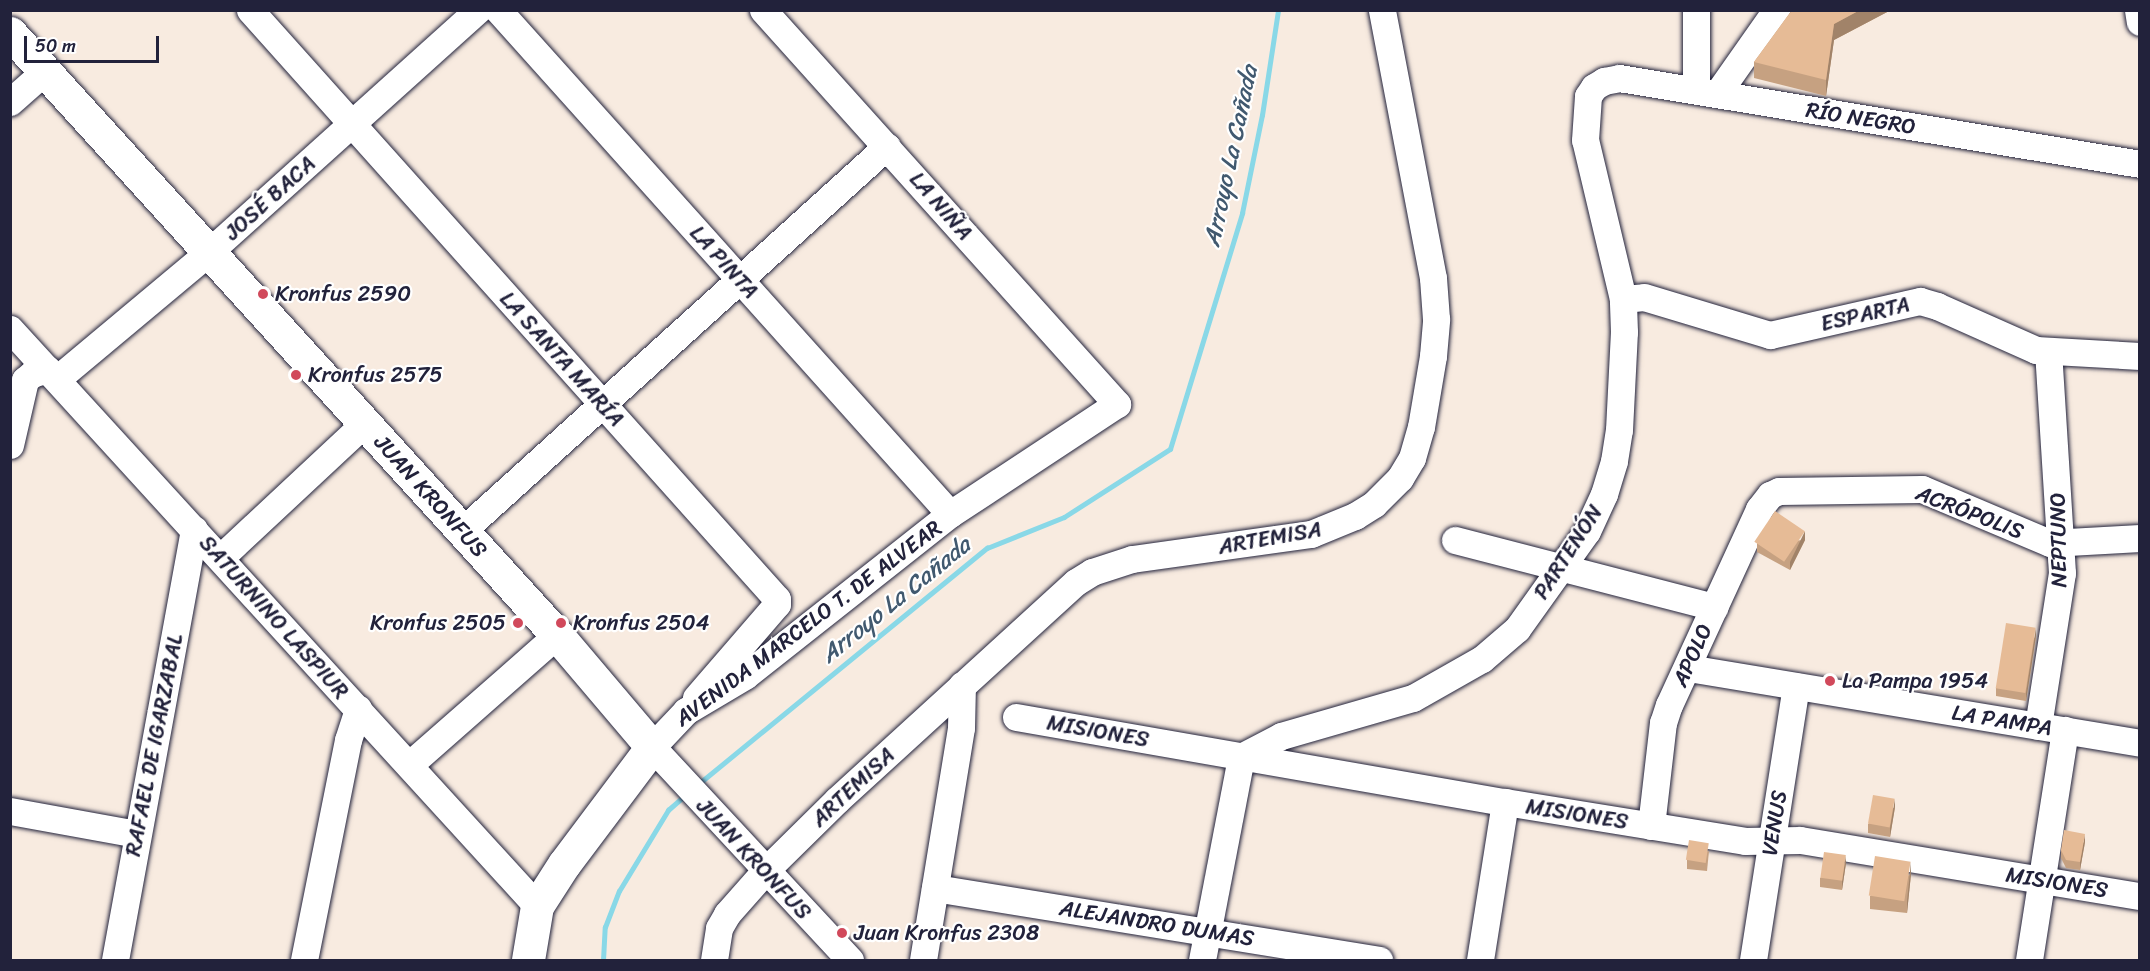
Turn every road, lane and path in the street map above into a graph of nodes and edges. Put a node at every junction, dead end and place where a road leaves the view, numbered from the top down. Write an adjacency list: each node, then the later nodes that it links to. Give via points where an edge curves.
1 (250, 10): 15 (street, LA SANTA MARÍA)
2 (478, 10): 15 (street, JOSÉ BACA)
3 (498, 10): 19 (street, LA PINTA)
4 (763, 10): 16 (street, LA NIÑA)
5 (1382, 10): 41 (street, ARTEMISA, via 1433,278 1436,319 1421,427 1406,468 1374,504 1311,534 1132,559 1092,572 1049,604)
6 (1696, 10): 12 (street)
7 (1776, 10): 12 (street)
8 (2138, 10): 9 (street)
9 (2139, 22)
10 (10, 33): 11 (main road, JUAN KRONFUS)
11 (45, 71): 14 (street); 18 (main road, JUAN KRONFUS)
12 (1706, 92): 13 (street, RÍO NEGRO, via 1619,78 1604,81); 17 (street, RÍO NEGRO)
13 (1588, 96): 20 (street, PARTENÓN, via 1585,140)
14 (10, 102)
15 (352, 124): 18 (street, JOSÉ BACA); 25 (street, LA SANTA MARÍA)
16 (887, 146): 19 (street); 26 (street, LA NIÑA)
17 (2139, 164)
18 (210, 252): 24 (street, JOSÉ BACA); 27 (main road, JUAN KRONFUS)
19 (739, 280): 25 (street); 30 (street, LA PINTA)
20 (1623, 299): 22 (street, ESPARTA, via 1644,297 1770,335 1920,301); 37 (street, PARTENÓN, via 1619,430 1614,461 1587,531)
21 (10, 329): 24 (street, SATURNINO LASPIUR)
22 (2048, 353): 23 (street, ESPARTA); 35 (street, NEPTUNO)
23 (2139, 356)
24 (35, 377): 28 (street); 31 (street, SATURNINO LASPIUR)
25 (601, 404): 32 (street); 44 (street, LA SANTA MARÍA, via 777,599 777,604)
26 (1117, 404): 30 (street, AVENIDA MARCELO T. DE ALVEAR)
27 (364, 423): 32 (main road, JUAN KRONFUS); 36 (street)
28 (10, 445)
29 (1770, 495): 35 (street, ACRÓPOLIS, via 1779,491 1922,489 2029,536); 38 (street, APOLO, via 1759,509)
30 (950, 514): 44 (street, AVENIDA MARCELO T. DE ALVEAR, via 745,676)
31 (194, 529): 36 (street, SATURNINO LASPIUR); 55 (street, RAFAEL DE IGARZABAL)
32 (462, 531): 39 (main road, JUAN KRONFUS)
33 (2139, 538): 35 (street, ACRÓPOLIS)
34 (1455, 540): 37 (street)
35 (2061, 544): 46 (street, NEPTUNO, via 2060,591)
36 (220, 558): 43 (street, SATURNINO LASPIUR)
37 (1562, 566): 38 (street); 50 (street, PARTENÓN, via 1517,629 1482,659 1413,698 1281,736)
38 (1714, 607): 40 (street, APOLO)
39 (557, 635): 49 (main road, JUAN KRONFUS); 51 (street)
40 (1688, 668): 42 (street, LA PAMPA); 54 (street, APOLO, via 1663,723)
41 (962, 685): 57 (street, ARTEMISA); 59 (street, via 961,728)
42 (1796, 686): 46 (street, LA PAMPA); 56 (street, VENUS)
43 (358, 709): 51 (street, SATURNINO LASPIUR); 64 (street, via 348,740)
44 (686, 711): 49 (street, AVENIDA MARCELO T. DE ALVEAR)
45 (1016, 717): 50 (street, MISIONES)
46 (2038, 726): 47 (street, LA PAMPA)
47 (2065, 730): 48 (street, LA PAMPA); 58 (street)
48 (2139, 743)
49 (652, 747): 57 (street, JUAN KRONFUS); 61 (main road, AVENIDA MARCELO T. DE ALVEAR)
50 (1241, 757): 52 (street, MISIONES); 62 (street)
51 (409, 765): 61 (street, SATURNINO LASPIUR)
52 (1505, 802): 54 (street, MISIONES); 71 (street)
53 (10, 811): 55 (street)
54 (1651, 825): 56 (street, MISIONES, via 1745,841)
55 (137, 834): 63 (street, RAFAEL DE IGARZABAL)
56 (1770, 840): 58 (street, MISIONES, via 1800,840); 72 (street, VENUS)
57 (765, 871): 66 (street, ARTEMISA, via 727,914 719,928); 67 (street, JUAN KRONFUS)
58 (2043, 880): 60 (street, MISIONES); 73 (street)
59 (935, 888): 62 (street, ALEJANDRO DUMAS); 68 (street)
60 (2139, 896)
61 (537, 906): 65 (main road, AVENIDA MARCELO T. DE ALVEAR)
62 (1207, 931): 69 (street); 70 (street, ALEJANDRO DUMAS)
63 (115, 960)
64 (304, 960)
65 (528, 960)
66 (714, 960)
67 (850, 960)
68 (923, 960)
69 (1202, 960)
70 (1379, 960)
71 (1480, 960)
72 (1753, 960)
73 (2029, 960)

